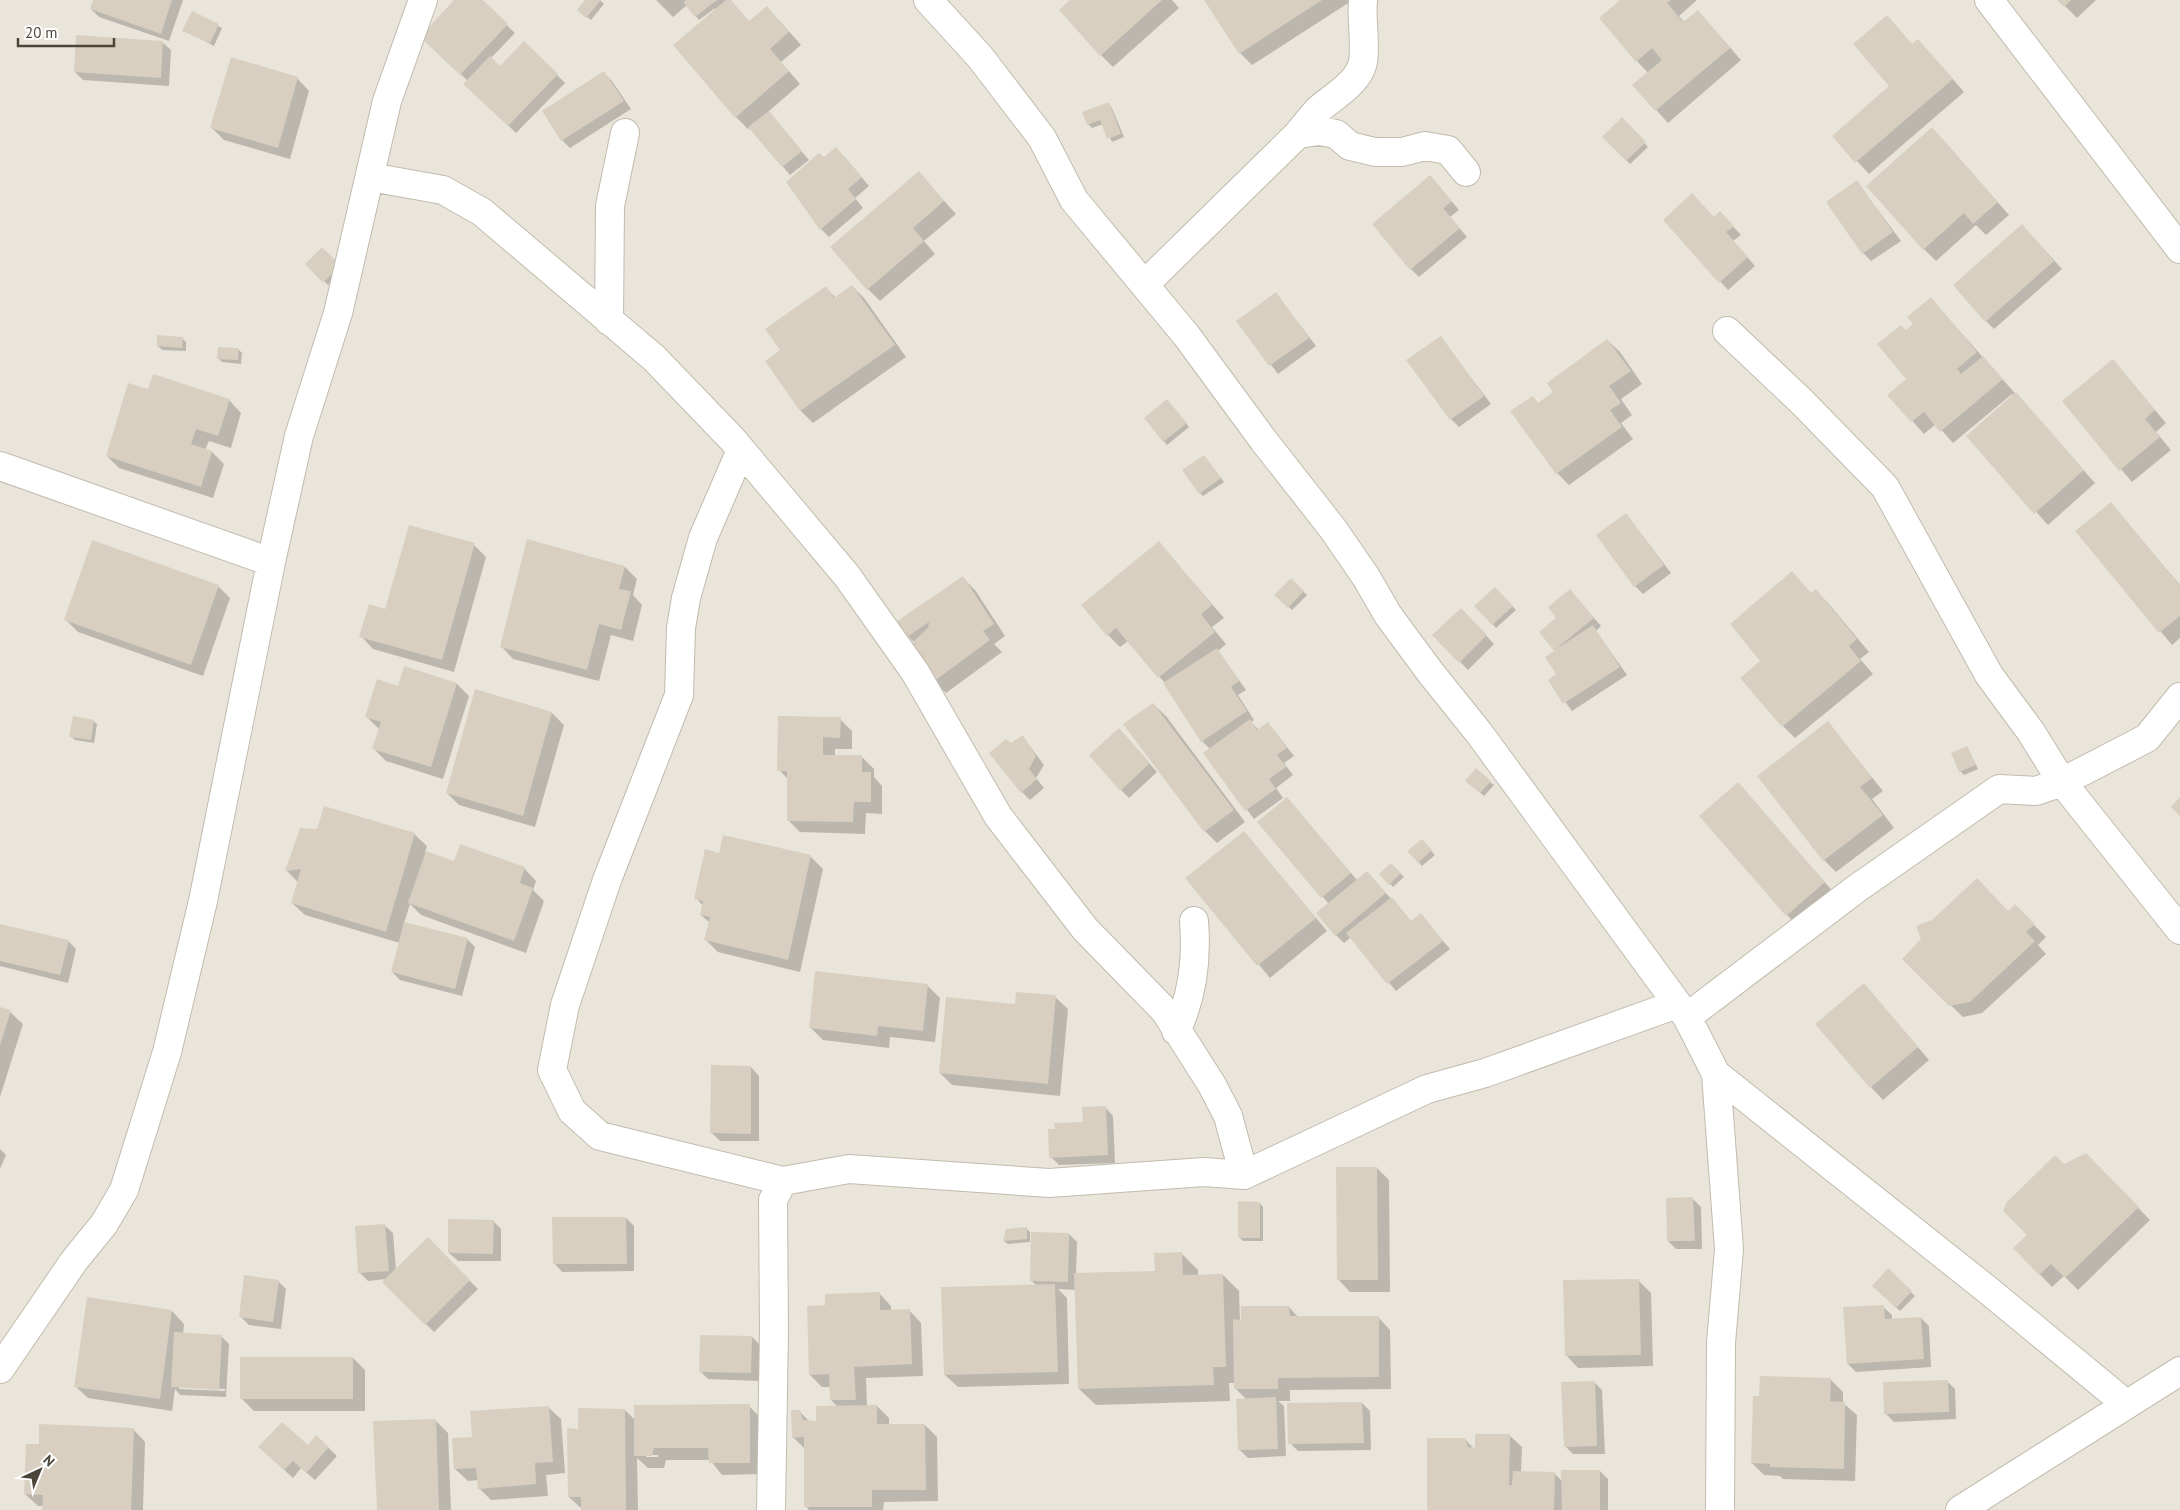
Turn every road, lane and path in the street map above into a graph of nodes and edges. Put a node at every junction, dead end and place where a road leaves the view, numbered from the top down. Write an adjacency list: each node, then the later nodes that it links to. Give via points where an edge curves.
1 (423, 0): 8 (street, via 387,101)
2 (928, 0): 10 (street, via 980,56 1036,130 1074,200)
3 (1363, 0): 6 (street, via 1361,20 1365,42 1362,65 1351,81 1318,110)
4 (1988, 0): 9 (street)
5 (625, 133): 11 (street, via 610,206)
6 (1298, 134): 7 (street, via 1319,131 1336,134 1350,146 1375,152 1402,152 1425,146 1448,150); 10 (street)
7 (1466, 172)
8 (370, 177): 11 (street, via 442,190 482,212); 15 (street, via 338,313 299,436)
9 (2180, 250)
10 (1145, 284): 20 (street, via 1333,529 1388,615 1479,733)
11 (609, 321): 13 (street, via 654,358)
12 (1727, 331): 17 (street, via 1802,402 1885,488 1989,675 2032,732)
13 (741, 450): 21 (street, via 847,576 915,672 998,816 1085,929 1165,1011); 24 (street, via 703,538 686,598 681,628 679,695 592,925 565,1005 552,1070 572,1111 600,1136)
14 (0, 466): 15 (street)
15 (271, 562): 25 (street, via 203,901 167,1052 124,1190 104,1224 74,1261)
16 (2180, 696): 17 (street, via 2147,738)
17 (2062, 782): 19 (street); 20 (street, via 2036,791 1999,789)
18 (1194, 920): 21 (street, via 1196,952 1186,1010)
19 (2180, 930)
20 (1682, 1010): 22 (street); 23 (street, via 1427,1089)
21 (1176, 1031): 23 (street, via 1212,1085 1228,1116)
22 (1716, 1074): 27 (street); 29 (street, via 1729,1249 1721,1344)
23 (1244, 1175): 24 (street, via 1204,1172 1049,1183 849,1169)
24 (783, 1181): 28 (street, via 773,1200)
25 (0, 1369)
26 (2180, 1371): 27 (street)
27 (2126, 1404): 30 (street)
28 (771, 1510)
29 (1720, 1510)
30 (1960, 1510)

